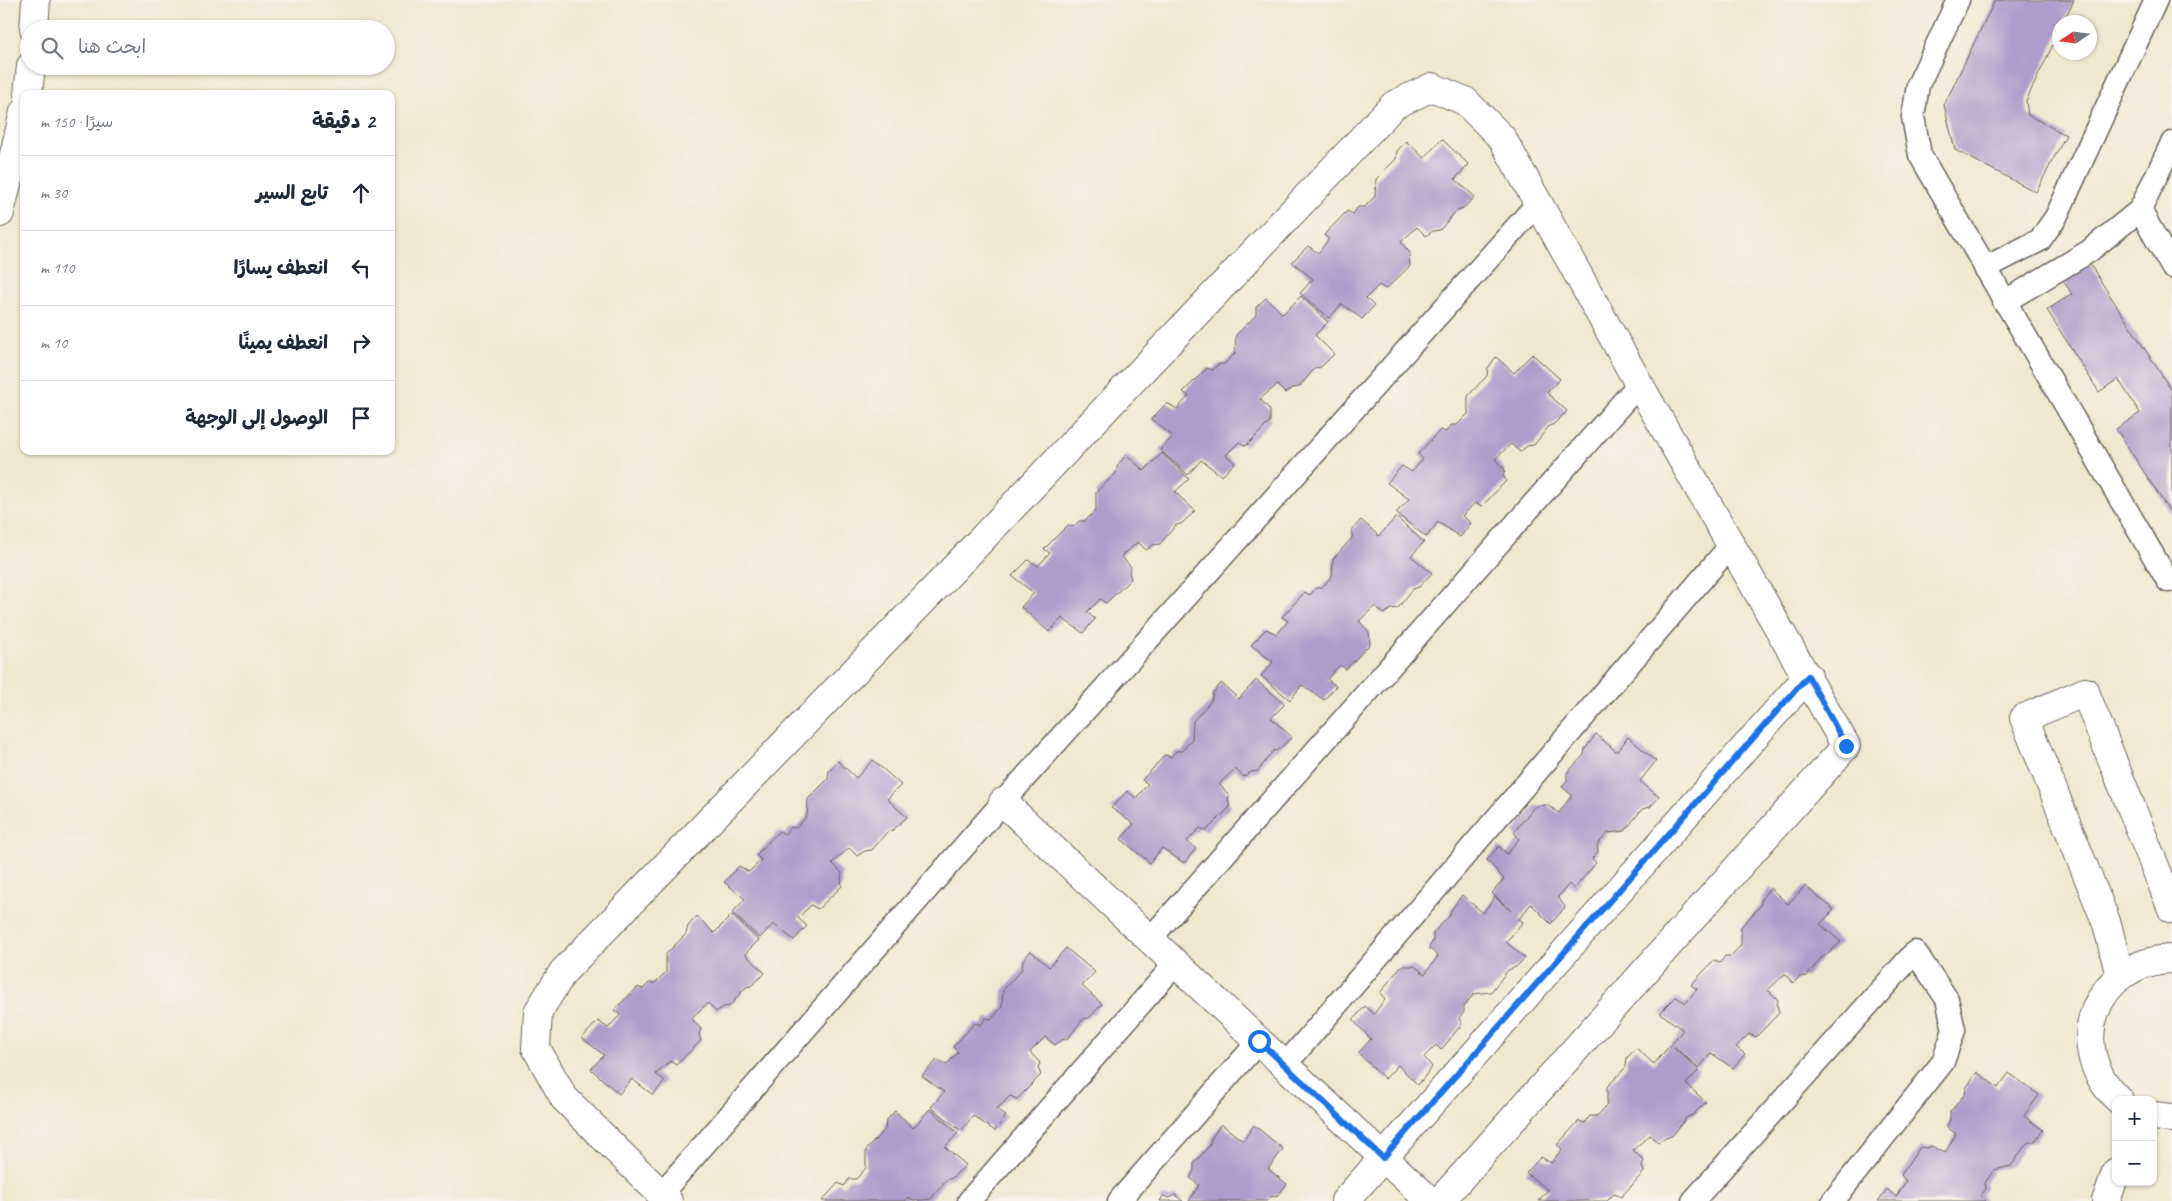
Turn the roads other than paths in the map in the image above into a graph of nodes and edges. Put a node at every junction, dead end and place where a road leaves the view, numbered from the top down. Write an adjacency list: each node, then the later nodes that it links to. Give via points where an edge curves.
1 (36, 0): 4 (street)
2 (1958, 0): 13 (lane, via 1918,85 1913,116 1920,155)
3 (2156, 0): 13 (lane, via 2056,217 2040,240)
4 (35, 20)
5 (30, 75): 6 (street)
6 (28, 90)
7 (20, 129): 11 (street)
8 (2172, 143): 10 (lane)
9 (1538, 203): 15 (street); 19 (lane); 32 (street, via 1502,138 1465,101 1432,87 1394,105 948,574 563,972 538,1012 536,1048 564,1098)
10 (2140, 210): 12 (lane); 14 (lane, via 2088,252)
11 (0, 213)
12 (2172, 267)
13 (1985, 268): 14 (lane)
14 (2004, 302): 17 (lane, via 2168,581)
15 (1639, 384): 16 (street); 21 (lane)
16 (1732, 544): 18 (street); 26 (lane)
17 (2172, 580)
18 (1808, 676): 30 (street); 37 (street, via 1846,746)
19 (1003, 802): 21 (street); 32 (lane)
20 (2172, 909): 24 (street, via 2085,692 2024,718 2107,924)
21 (1150, 939): 23 (street)
22 (2172, 959): 24 (street, via 2144,963)
23 (1176, 963): 25 (street); 33 (lane)
24 (2120, 976): 27 (street, via 2102,994 2092,1017 2089,1042 2094,1066)
25 (1259, 1041): 26 (street); 34 (lane)
26 (1285, 1065): 30 (street)
27 (2115, 1096)
28 (2157, 1116): 29 (street)
29 (2172, 1118)
30 (1383, 1158): 35 (street); 36 (street)
31 (2112, 1184): 40 (street)
32 (664, 1197)
33 (969, 1201)
34 (1119, 1201)
35 (1345, 1201)
36 (1430, 1201)
37 (1440, 1201)
38 (1693, 1201): 39 (lane, via 1915,952 1947,999 1954,1030 1943,1062)
39 (1833, 1201)
40 (2106, 1201)

